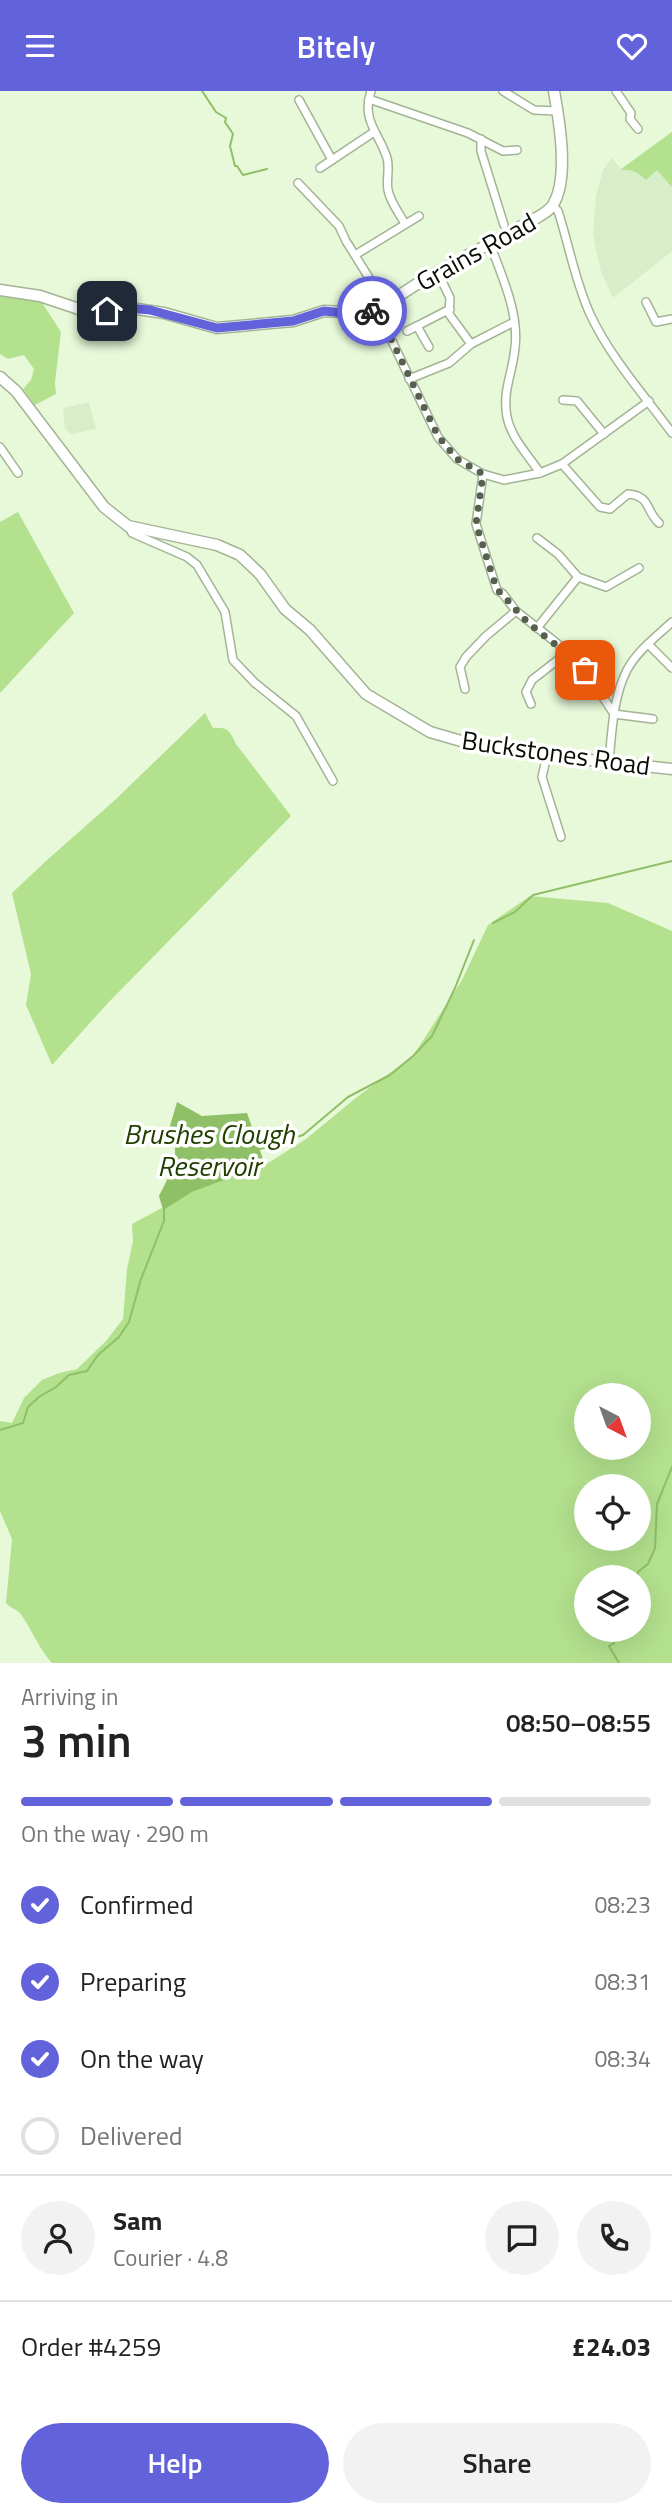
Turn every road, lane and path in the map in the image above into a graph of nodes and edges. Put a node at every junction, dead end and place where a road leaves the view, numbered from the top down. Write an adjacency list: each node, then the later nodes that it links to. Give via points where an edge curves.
1 (503, 91): 6 (street, via 534,110)
2 (554, 91): 6 (main road, Grains Road)
3 (616, 91): 7 (street)
4 (370, 95): 8 (street); 9 (street)
5 (299, 100): 11 (street)
6 (557, 111): 14 (main road, Grains Road, via 560,174)
7 (638, 129)
8 (374, 132): 11 (street); 16 (street, via 387,156 388,193)
9 (481, 139): 10 (street, via 509,153); 17 (street)
10 (517, 151)
11 (332, 160): 12 (street)
12 (320, 168)
13 (298, 183): 19 (street, via 331,216)
14 (553, 206): 23 (main road, Grains Road); 34 (street, via 590,314)
15 (419, 216): 16 (street)
16 (405, 224): 19 (street)
17 (504, 225)
18 (493, 253): 26 (street)
19 (355, 255): 23 (street)
20 (440, 277): 24 (street)
21 (0, 290): 23 (main road, Grains Road, via 40,296 88,312 137,309 217,328 293,321 324,311 354,314)
22 (646, 303): 25 (street, via 656,322)
23 (381, 308): 32 (street)
24 (450, 309): 27 (street); 29 (street)
25 (672, 319)
26 (514, 322): 29 (street); 40 (street, via 516,347 505,391 507,418)
27 (417, 326): 28 (street); 30 (street)
28 (407, 331)
29 (471, 344): 32 (street, via 449,363)
30 (429, 347)
31 (0, 377): 43 (main road, Buckstones Road, via 16,391 104,507)
32 (409, 379): 41 (street, via 438,436 457,459)
33 (563, 400): 36 (street, via 577,401)
34 (649, 401): 35 (street); 36 (street)
35 (671, 429)
36 (604, 434): 38 (street)
37 (0, 447): 39 (street)
38 (562, 464): 40 (street); 42 (street, via 600,507 610,509 628,494 639,495)
39 (18, 473)
40 (540, 473): 41 (street, via 504,480)
41 (483, 474): 47 (street, via 476,524 497,590)
42 (659, 523)
43 (128, 526): 59 (main road, Buckstones Road, via 217,545 240,555 285,610 310,630 366,694 430,732); 62 (street, via 132,533 197,565 225,612 233,660 296,716)
44 (537, 538): 46 (street)
45 (639, 568): 46 (street, via 606,587)
46 (578, 577): 49 (street)
47 (516, 611): 49 (street); 53 (street, via 466,657 460,667)
48 (672, 622): 50 (street)
49 (537, 628): 51 (street)
50 (648, 644): 52 (street); 55 (street, via 628,669)
51 (568, 652): 54 (street); 56 (street, via 532,680 526,692)
52 (672, 668)
53 (465, 689)
54 (600, 690): 55 (street); 57 (street)
55 (619, 693): 57 (street)
56 (531, 704)
57 (614, 714): 58 (street); 60 (street)
58 (653, 719)
59 (547, 755): 60 (main road, Buckstones Road); 63 (street, via 542,777)
60 (609, 761): 61 (main road, Buckstones Road)
61 (672, 769)
62 (333, 781)
63 (561, 837)

